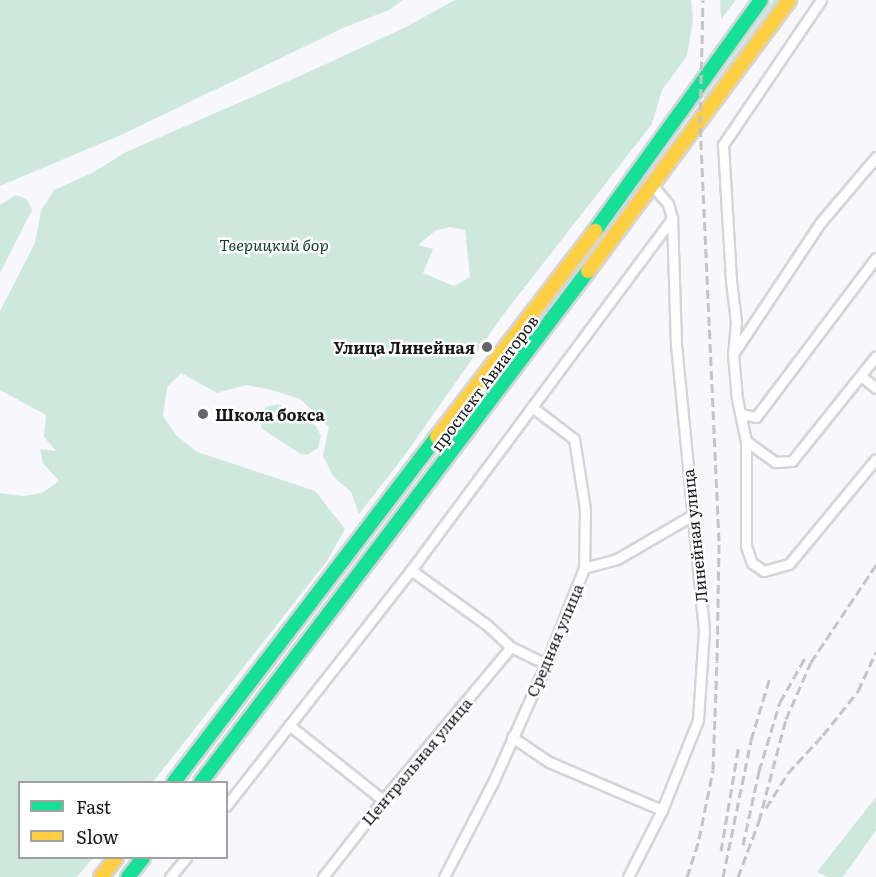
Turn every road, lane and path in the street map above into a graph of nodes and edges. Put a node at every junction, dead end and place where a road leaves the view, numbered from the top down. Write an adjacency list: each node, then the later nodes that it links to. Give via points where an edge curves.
1 (761, 0): 23 (main road, проспект Авиаторов, via 612,209)
2 (789, 0): 5 (main road, проспект Авиаторов)
3 (821, 0): 8 (street, via 723,145 736,322)
4 (876, 157): 8 (street, via 820,223)
5 (653, 186): 6 (street, Линейная улица, via 668,204); 24 (main road, проспект Авиаторов)
6 (672, 219): 12 (street); 16 (street, Линейная улица, via 676,345)
7 (876, 258): 13 (street, via 756,417)
8 (733, 354): 13 (street)
9 (876, 356): 10 (street)
10 (861, 376): 11 (street); 14 (street, via 792,461 775,462)
11 (876, 388)
12 (532, 407): 17 (street, Средняя улица, via 574,439 585,509); 18 (street)
13 (741, 414): 14 (street)
14 (746, 441): 15 (street, via 747,556 764,571 789,564)
15 (876, 459)
16 (691, 516): 17 (street, via 617,559); 27 (street, Линейная улица, via 704,630 698,720)
17 (584, 568): 20 (street, Средняя улица)
18 (411, 570): 19 (street); 21 (street)
19 (511, 646): 20 (street); 25 (street, Центральная улица)
20 (546, 664): 22 (street, Средняя улица)
21 (289, 725): 25 (street); 26 (street)
22 (512, 737): 27 (street, via 549,762); 35 (street, Средняя улица)
23 (176, 781)
24 (203, 781)
25 (383, 800): 34 (street, Центральная улица)
26 (228, 803)
27 (662, 810): 36 (street, Линейная улица)
28 (115, 859): 31 (main road)
29 (142, 859): 32 (main road)
30 (185, 859): 33 (street)
31 (101, 877)
32 (128, 877)
33 (170, 877)
34 (323, 877)
35 (444, 877)
36 (628, 877)

